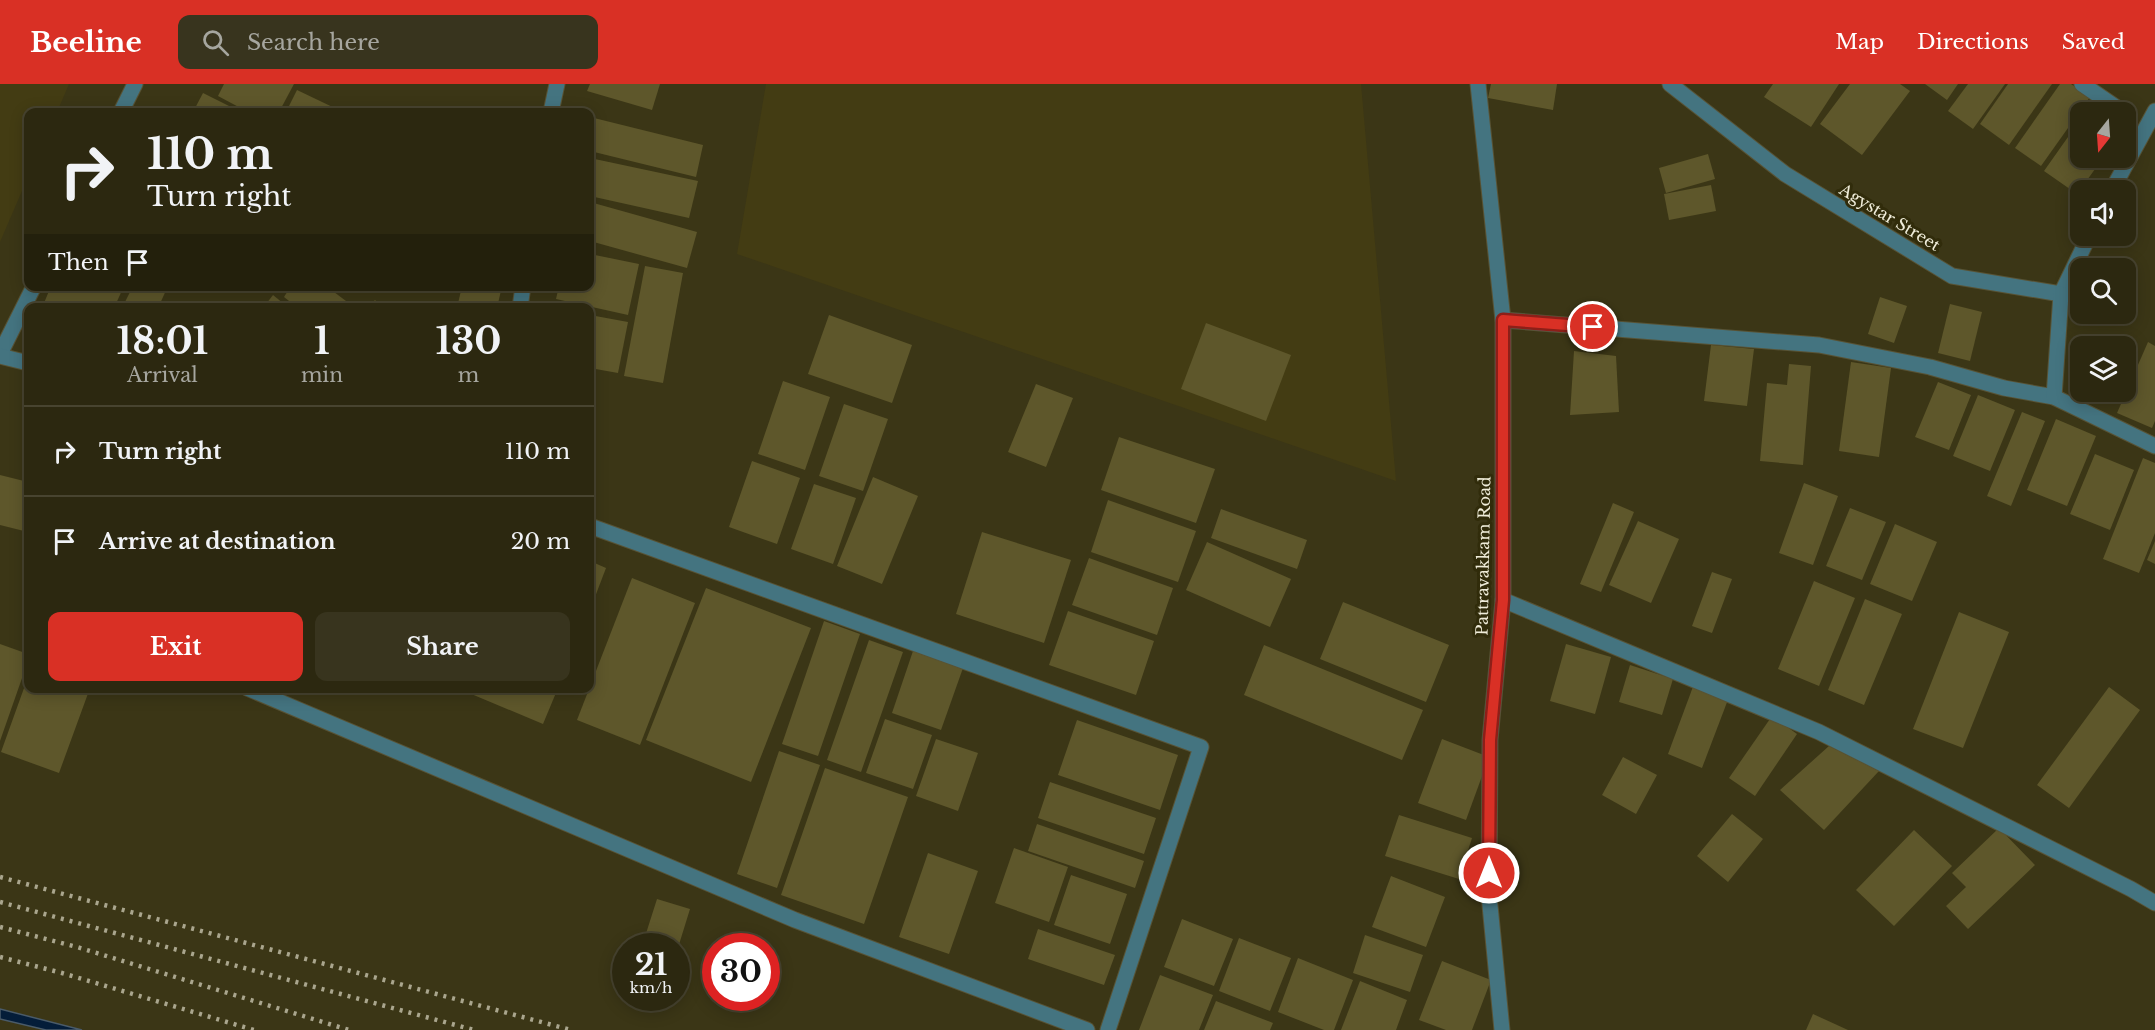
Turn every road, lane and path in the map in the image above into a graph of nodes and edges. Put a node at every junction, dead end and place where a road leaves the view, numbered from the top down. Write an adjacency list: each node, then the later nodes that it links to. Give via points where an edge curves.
1 (135, 84): 7 (street)
2 (557, 84): 8 (street)
3 (1478, 84): 16 (street, Pattravakkam Road)
4 (1670, 84): 14 (street, Agystar Street, via 1785,174 1952,276)
5 (2082, 84): 6 (street)
6 (2108, 102)
7 (123, 108)
8 (553, 108)
9 (2155, 111): 11 (street)
10 (2136, 121): 11 (street)
11 (2145, 127): 12 (street)
12 (2117, 180)
13 (2084, 246): 14 (street)
14 (2061, 294): 19 (street)
15 (24, 306): 17 (street)
16 (1503, 320): 19 (street, via 1819,345); 22 (street, Pattravakkam Road)
17 (0, 355): 18 (street)
18 (24, 362)
19 (2054, 397): 20 (street)
20 (2155, 446)
21 (594, 527): 26 (street, via 1202,747)
22 (1503, 600): 24 (street, via 1819,732); 27 (street, Pattravakkam Road, via 1490,740 1489,895)
23 (259, 693): 25 (street, via 795,920)
24 (2155, 903)
25 (1087, 1030)
26 (1108, 1030)
27 (1502, 1030)

